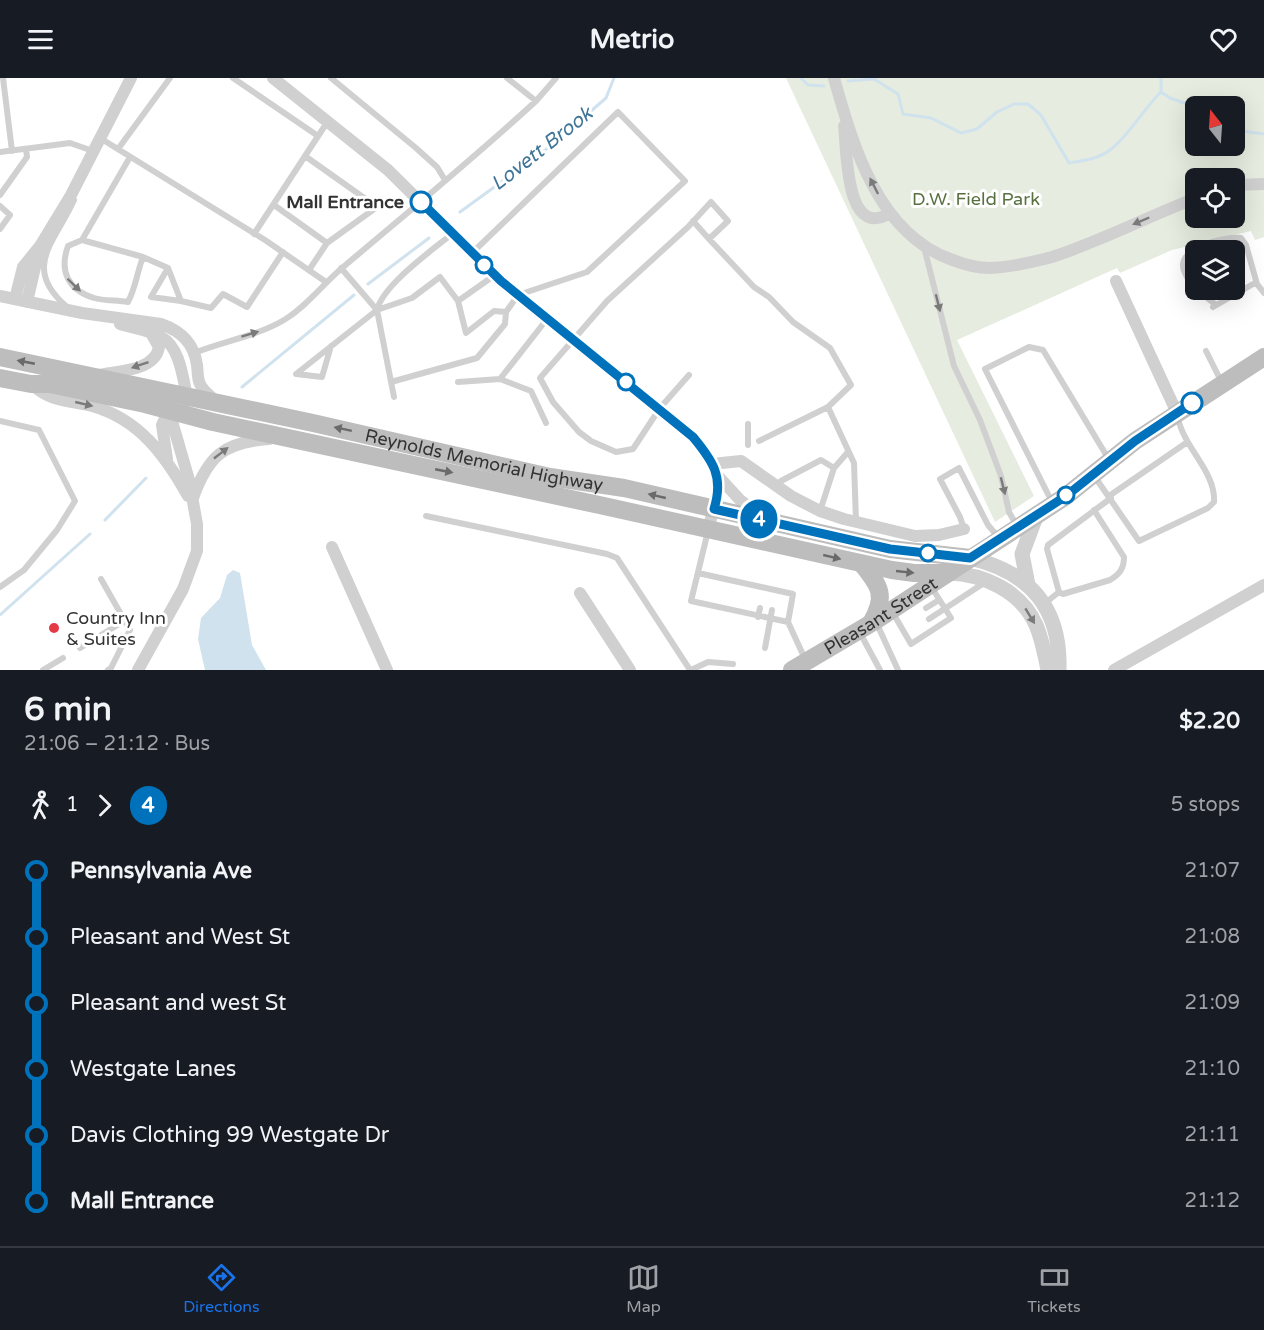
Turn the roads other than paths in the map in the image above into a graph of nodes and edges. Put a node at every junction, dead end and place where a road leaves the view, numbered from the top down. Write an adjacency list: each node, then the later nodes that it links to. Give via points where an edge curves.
1 (3, 78): 17 (lane)
2 (130, 78): 14 (street)
3 (170, 78): 16 (lane)
4 (233, 78): 13 (lane)
5 (273, 78): 12 (street)
6 (331, 78): 23 (lane, via 416,148)
7 (507, 78): 11 (lane)
8 (556, 78): 11 (lane)
9 (834, 78): 10 (street)
10 (839, 98): 31 (street, one-way to 10, via 867,172); 31 (street, via 848,176 856,204 869,219 880,219)
11 (536, 101): 23 (lane)
12 (328, 122): 13 (lane); 27 (street)
13 (318, 136): 20 (lane)
14 (100, 138): 16 (lane); 18 (street)
15 (26, 149): 17 (lane); 18 (lane, via 70,143); 26 (lane, via 27,157)
16 (118, 149): 21 (lane)
17 (12, 151): 19 (lane)
18 (94, 151): 22 (street)
19 (0, 152)
20 (305, 156): 29 (lane); 40 (lane, via 377,207)
21 (130, 157): 34 (lane); 37 (lane)
22 (81, 174): 61 (street, via 40,246); 65 (lane, via 78,192 47,248 44,267 47,285)
23 (445, 180): 27 (lane)
24 (1264, 184): 25 (street)
25 (1245, 185)
26 (0, 195)
27 (421, 202): 35 (street); 48 (lane)
28 (1185, 202): 42 (street, one-way to 42, via 1052,256 1016,265 970,266)
29 (274, 205): 34 (lane); 40 (lane)
30 (0, 206): 33 (lane, via 10,215)
31 (890, 213): 42 (street, via 905,232)
32 (693, 220): 36 (lane); 36 (lane, via 711,202 728,221); 69 (lane, via 607,301)
33 (0, 229)
34 (254, 234): 43 (lane)
35 (452, 234): 44 (street); 64 (lane, via 384,293)
36 (710, 239): 88 (lane, via 754,287 830,348 851,385)
37 (82, 240): 45 (lane); 45 (lane, one-way to 45, via 68,246 63,259 67,278 76,290 96,298 128,302)
38 (1224, 240): 39 (lane)
39 (1243, 240)
40 (327, 243): 49 (lane)
41 (1245, 243): 54 (lane)
42 (924, 246): 115 (lane, one-way to 115, via 954,366 980,420 1001,476 1009,512)
43 (283, 252): 49 (lane); 62 (lane, via 247,307 223,294 211,308)
44 (472, 253): 51 (street); 57 (lane, via 618,112 686,181 587,272)
45 (143, 256): 47 (lane)
46 (1185, 256): 50 (lane, via 1181,261)
47 (168, 268): 62 (lane); 62 (lane, via 151,297)
48 (341, 268): 53 (lane); 64 (lane)
49 (309, 270): 53 (lane)
50 (1185, 273)
51 (495, 275): 57 (street); 63 (lane)
52 (1116, 281): 90 (street)
53 (326, 282): 72 (lane, one-way to 53, via 278,323)
54 (1257, 284): 55 (lane); 56 (lane)
55 (1245, 287)
56 (1264, 293)
57 (518, 295): 66 (lane); 67 (street)
58 (0, 296): 61 (street)
59 (1208, 300): 60 (lane, via 1215,306)
60 (1225, 300)
61 (21, 301): 65 (street)
62 (181, 301)
63 (458, 301): 64 (lane, via 440,278 412,298); 66 (lane, via 466,333 494,311)
64 (376, 310): 70 (lane); 80 (lane)
65 (76, 312): 68 (street); 72 (street, via 167,326 185,337)
66 (506, 312): 80 (lane, via 506,324 477,358)
67 (547, 319): 69 (street); 79 (lane)
68 (150, 333): 76 (street, one-way to 76, via 159,345 154,358 140,366); 87 (street, via 163,337 172,346)
69 (573, 340): 89 (street); 89 (lane, via 540,378 553,402 579,432 616,452 633,449)
70 (331, 346): 70 (lane, via 322,353 296,374 322,377)
71 (1206, 351): 82 (lane)
72 (194, 353): 77 (street)
73 (0, 357): 76 (main road, Reynolds Memorial Highway, one-way to 73)
74 (1264, 357): 82 (main road, Pleasant Street)
75 (689, 375): 89 (lane)
76 (94, 376): 85 (main road, Reynolds Memorial Highway)
77 (198, 377): 86 (street, via 203,390); 87 (street)
78 (0, 378): 83 (main road, Reynolds Memorial Highway)
79 (500, 379): 81 (lane); 92 (lane, via 531,391)
80 (391, 382): 84 (lane)
81 (458, 382)
82 (1222, 383): 90 (main road, Pleasant Street)
83 (31, 384): 85 (main road, Reynolds Memorial Highway, via 50,384 145,404); 99 (street, one-way to 99, via 47,395 120,416)
84 (394, 397)
85 (164, 400): 87 (main road, Reynolds Memorial Highway); 87 (main road, Reynolds Memorial Highway); 99 (street, via 162,425); 106 (street)
86 (217, 402): 87 (main road, Reynolds Memorial Highway); 108 (main road, Reynolds Memorial Highway, one-way to 86, via 550,477)
87 (191, 406): 94 (main road, Reynolds Memorial Highway)
88 (828, 407): 95 (lane); 98 (lane)
89 (660, 408): 102 (street, via 693,437)
90 (1177, 413): 96 (lane); 100 (main road, Pleasant Street)
91 (0, 421): 133 (lane, via 39,430 75,501 24,570)
92 (546, 423)
93 (748, 424): 97 (lane)
94 (288, 438): 106 (street, one-way to 94, via 205,469 222,451 244,441); 116 (main road, Reynolds Memorial Highway, one-way to 116)
95 (759, 441)
96 (1186, 443): 105 (lane); 105 (lane, via 1215,491 1214,502 1208,508 1139,541)
97 (748, 446)
98 (848, 452): 101 (lane); 114 (lane, via 854,463)
99 (168, 461): 106 (street)
100 (1110, 461): 103 (main road, Pleasant Street); 107 (lane, via 1043,350 1029,346 985,369)
101 (834, 468): 104 (lane, via 821,460 781,481); 110 (lane)
102 (715, 469): 104 (street, via 739,461); 108 (street, via 718,494); 113 (street, via 744,503)
103 (1092, 475): 105 (lane); 107 (main road, Pleasant Street)
104 (777, 488): 110 (street)
105 (1110, 497): 109 (lane)
106 (192, 502): 169 (street, via 198,538 194,564)
107 (1053, 504): 111 (main road, Pleasant Street)
108 (714, 509): 113 (main road, Reynolds Memorial Highway); 116 (street)
109 (1094, 510): 139 (lane, via 1048,544); 139 (lane, via 1124,557 1124,565 1110,580)
110 (820, 511): 114 (street)
111 (1037, 514): 115 (main road, Pleasant Street); 131 (street, via 1022,554)
112 (426, 516): 174 (lane, via 617,558)
113 (769, 522): 120 (main road, Reynolds Memorial Highway, via 897,550)
114 (856, 522): 117 (street, via 915,536)
115 (1018, 527): 118 (main road, Pleasant Street)
116 (708, 529): 121 (main road, Reynolds Memorial Highway, one-way to 121); 122 (lane)
117 (964, 529): 118 (lane, via 940,479 959,468 988,525)
118 (1000, 539): 120 (main road, Pleasant Street)
119 (332, 547): 172 (street)
120 (970, 558): 123 (main road, Pleasant Street); 131 (street, via 998,566)
121 (862, 564): 123 (main road, Reynolds Memorial Highway, one-way to 123, via 908,573); 163 (main road, via 880,593 879,609)
122 (698, 573): 124 (lane); 148 (lane, via 691,601)
123 (948, 573): 127 (street); 138 (main road, Pleasant Street)
124 (715, 576): 126 (lane); 129 (lane)
125 (101, 579): 161 (lane)
126 (728, 579): 128 (lane); 134 (lane)
127 (987, 581): 153 (lane); 177 (street, one-way to 177, via 1011,594 1031,615)
128 (740, 582): 130 (lane); 137 (lane)
129 (712, 585)
130 (752, 585): 135 (lane); 141 (lane)
131 (1028, 585): 147 (street)
132 (1264, 585): 179 (street)
133 (0, 587)
134 (725, 588)
135 (764, 588): 136 (lane); 142 (lane)
136 (776, 590): 145 (lane); 162 (lane, via 793,594)
137 (738, 591)
138 (934, 592): 152 (lane); 153 (lane); 159 (main road, Pleasant Street)
139 (1059, 592): 147 (lane)
140 (580, 593): 173 (street)
141 (750, 594)
142 (762, 596)
143 (710, 597): 148 (lane)
144 (723, 599): 150 (lane)
145 (775, 599)
146 (735, 602): 155 (lane)
147 (1044, 604): 178 (street, via 1057,632)
148 (708, 605): 150 (lane)
149 (747, 605): 156 (lane)
150 (721, 608): 155 (lane)
151 (760, 608): 157 (lane)
152 (926, 608)
153 (945, 609): 159 (lane, via 951,618 911,644); 160 (lane)
154 (772, 610): 158 (lane)
155 (733, 611): 156 (lane)
156 (745, 614): 157 (lane)
157 (758, 616): 158 (lane)
158 (771, 619): 162 (lane); 165 (lane)
159 (899, 619): 163 (main road, Pleasant Street)
160 (929, 619)
161 (124, 621): 164 (lane); 171 (lane, via 130,630)
162 (788, 622): 168 (lane)
163 (868, 625): 168 (main road, Pleasant Street); 175 (lane); 176 (lane)
164 (80, 648)
165 (765, 648)
166 (63, 658): 170 (lane)
167 (733, 664): 174 (lane, via 708,662)
168 (803, 668)
169 (141, 669)
170 (43, 670)
171 (108, 670)
172 (387, 670)
173 (630, 670)
174 (691, 670)
175 (880, 670)
176 (898, 670)
177 (1048, 670)
178 (1059, 670)
179 (1114, 670)

